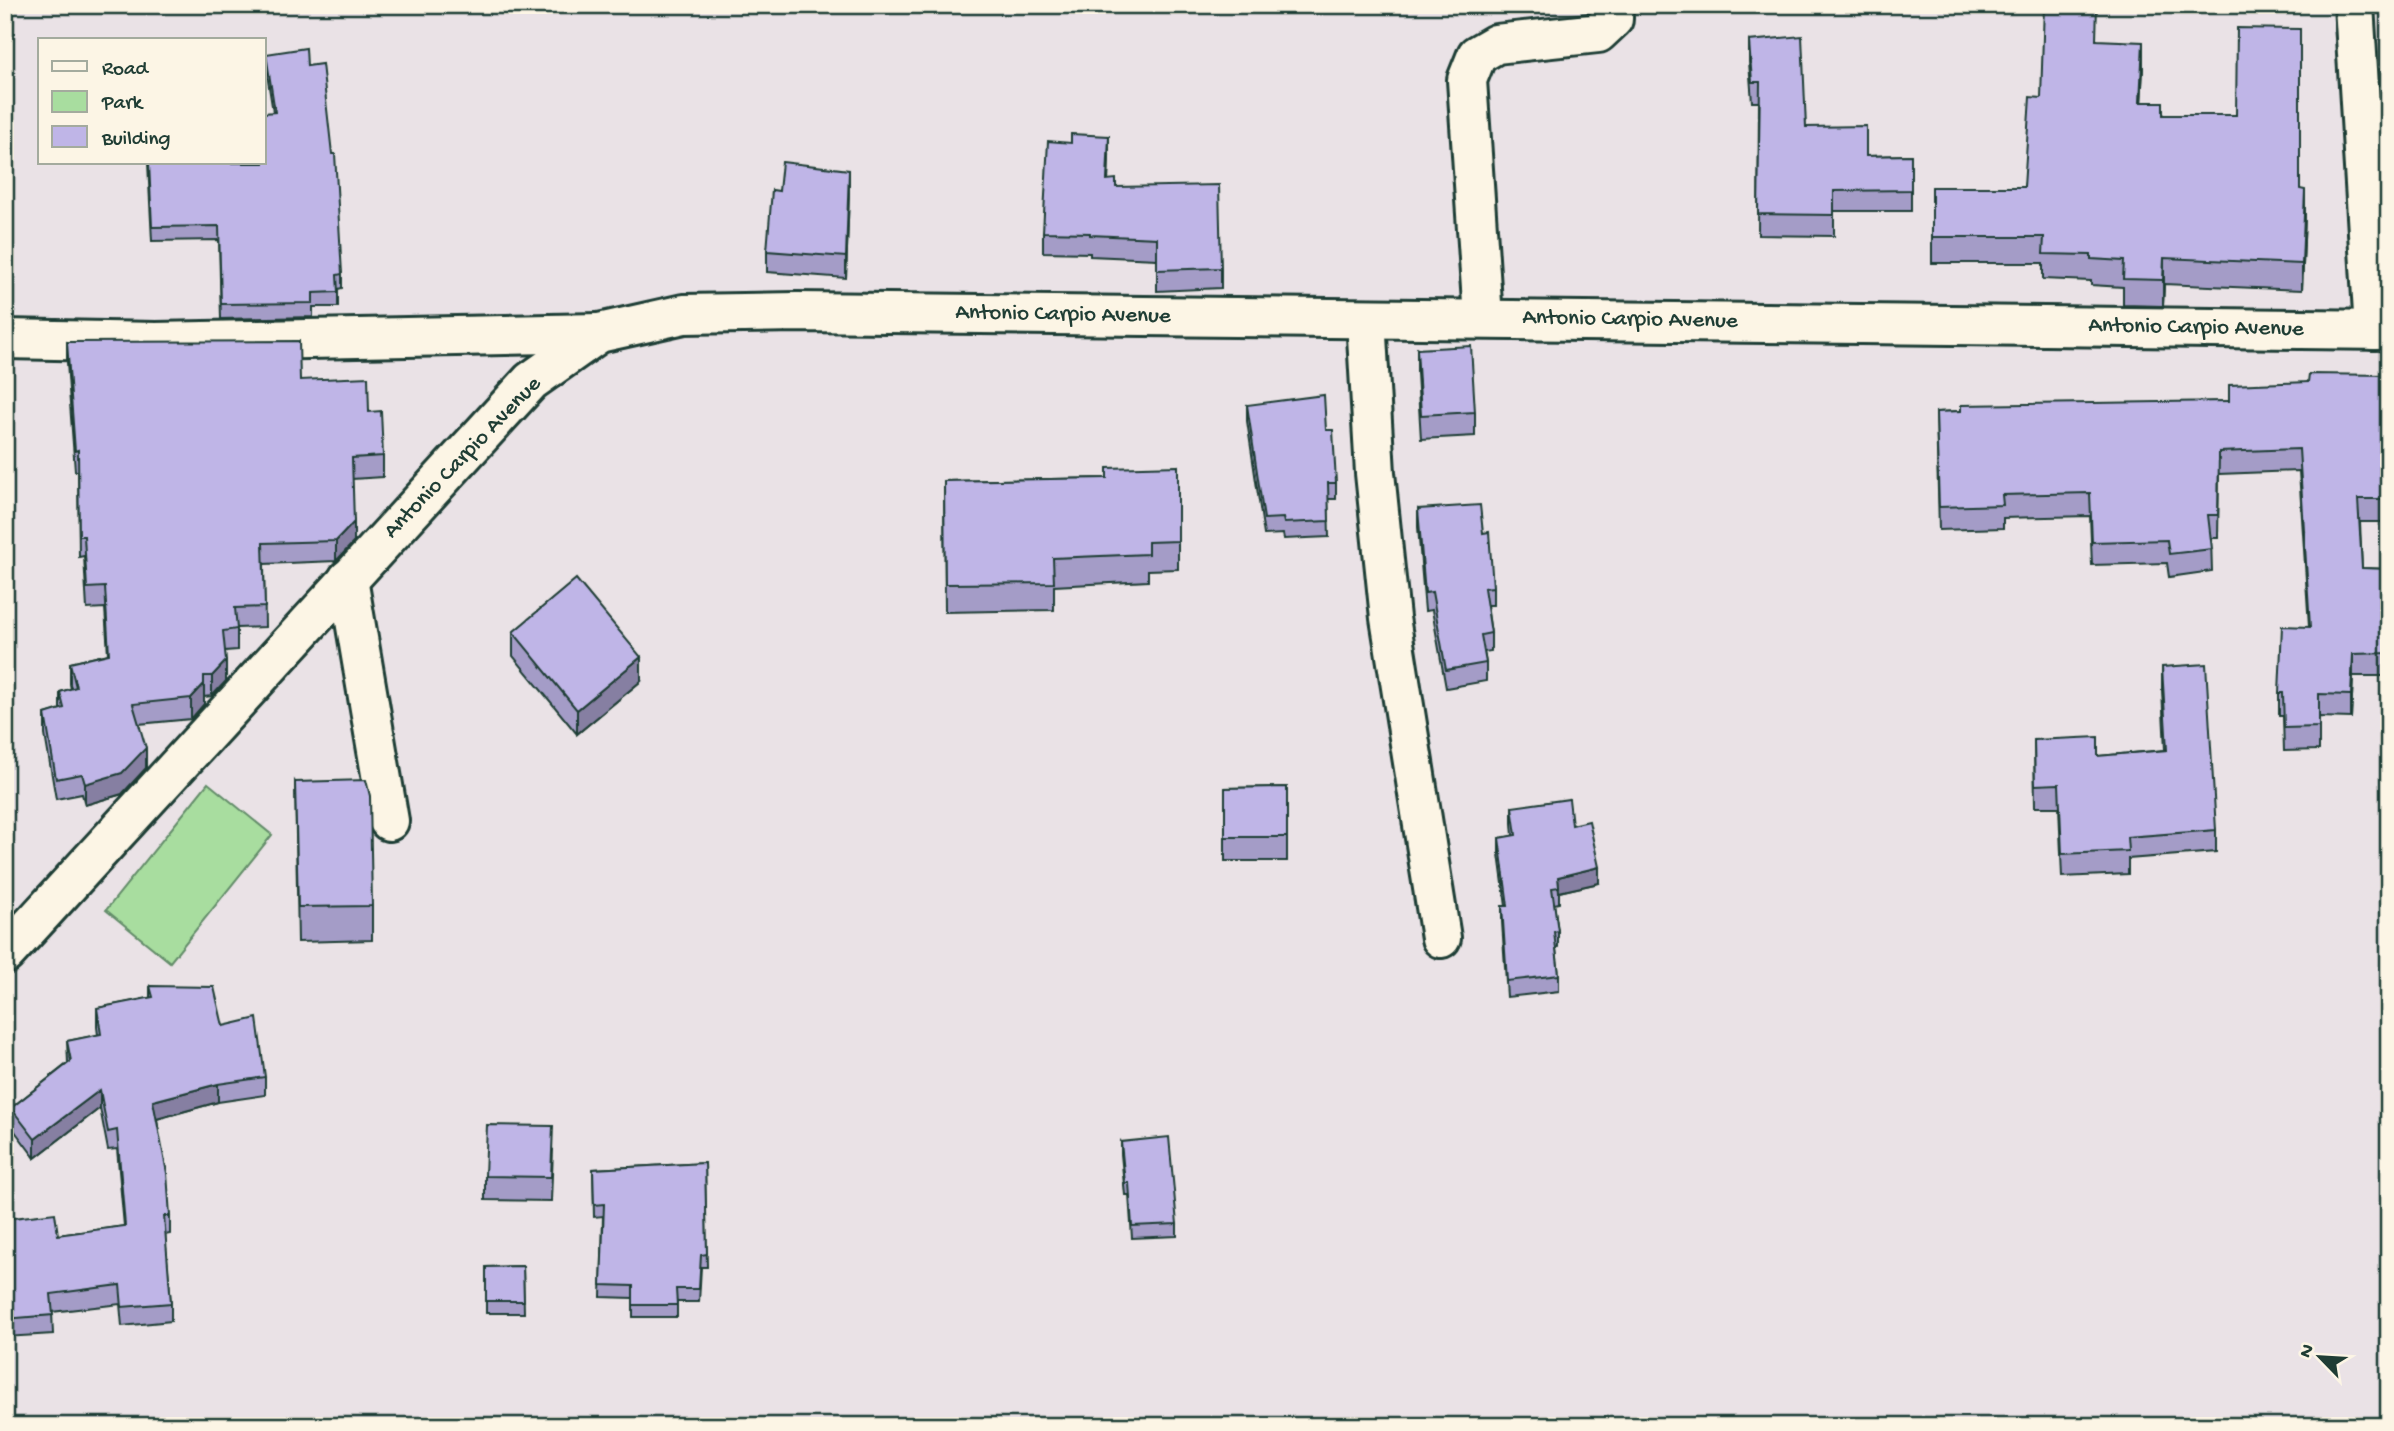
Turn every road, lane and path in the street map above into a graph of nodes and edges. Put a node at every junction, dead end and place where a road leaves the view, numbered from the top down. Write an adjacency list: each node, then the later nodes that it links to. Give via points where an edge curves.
1 (1613, 5): 3 (street, via 1613,19 1598,33 1496,44 1477,55 1467,80)
2 (2354, 5): 5 (street)
3 (1483, 318): 4 (street, Antonio Carpio Avenue); 5 (street, Antonio Carpio Avenue)
4 (1366, 319): 6 (street, Antonio Carpio Avenue, via 684,314); 10 (street, via 1390,618)
5 (2381, 330)
6 (599, 333): 7 (street, via 156,342); 8 (street, Antonio Carpio Avenue, via 531,381)
7 (5, 340)
8 (348, 579): 9 (street); 11 (street, Antonio Carpio Avenue)
9 (388, 821)
10 (1441, 938)
11 (5, 954)

